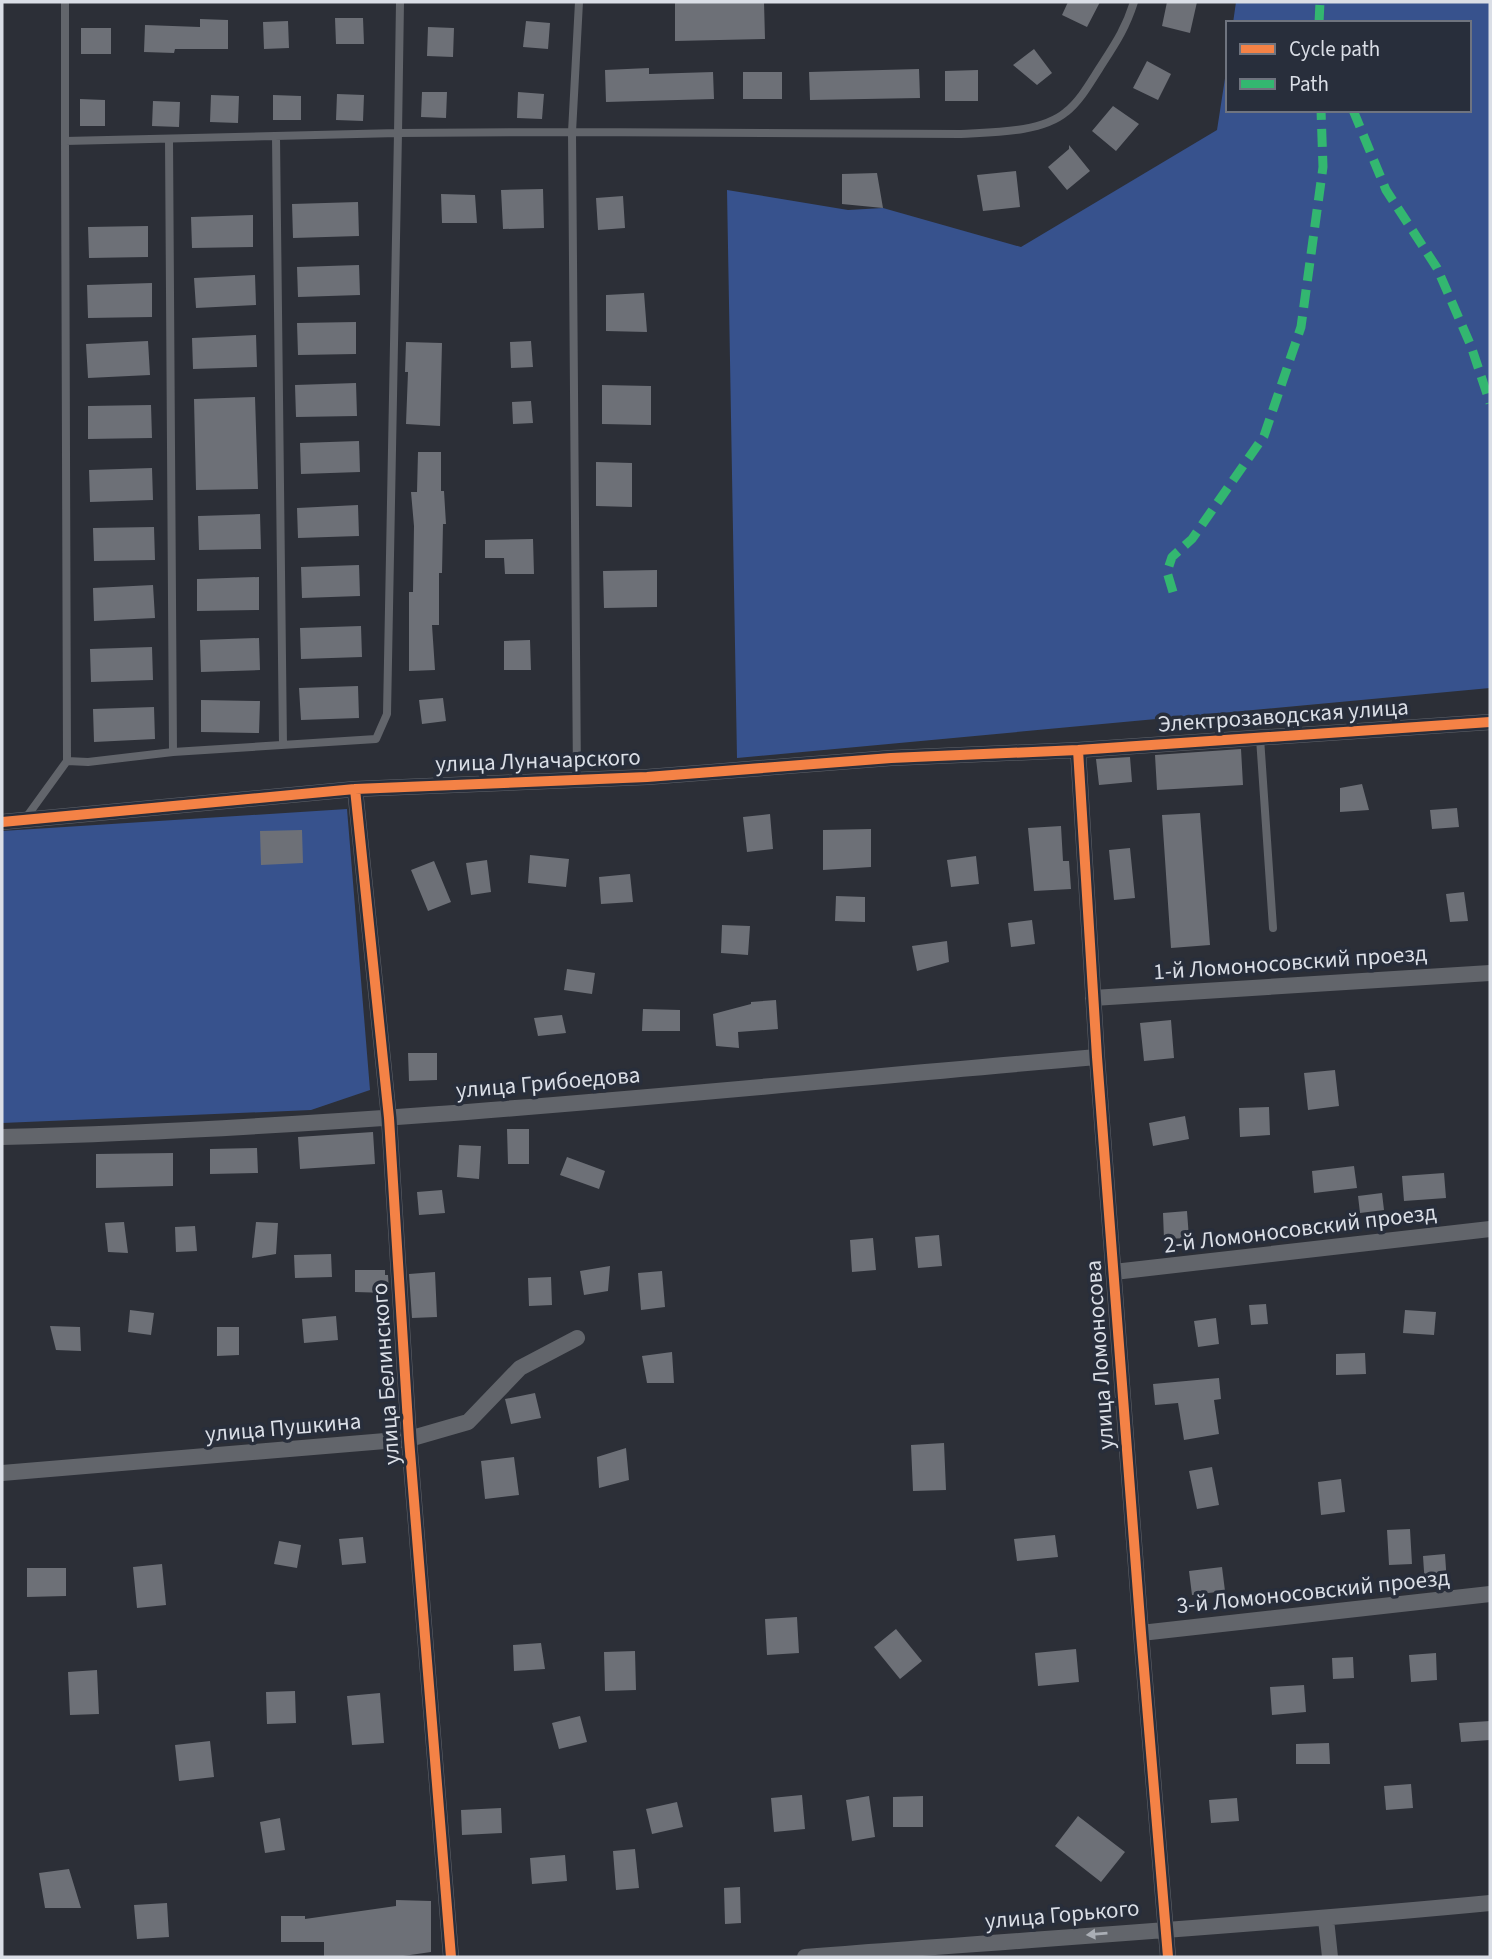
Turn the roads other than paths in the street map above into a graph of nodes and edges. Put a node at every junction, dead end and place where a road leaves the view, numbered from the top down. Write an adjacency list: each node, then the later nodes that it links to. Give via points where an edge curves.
1 (65, 2): 9 (lane)
2 (400, 2): 6 (lane)
3 (579, 2): 5 (lane)
4 (1134, 2): 5 (lane, via 1125,28 1076,101 1066,113 1045,124 961,134)
5 (572, 132): 6 (lane); 16 (lane)
6 (398, 133): 7 (lane); 12 (lane, via 387,714 376,739)
7 (275, 136): 8 (lane); 12 (lane)
8 (169, 139): 9 (lane); 14 (lane)
9 (65, 141): 15 (lane)
10 (1490, 722): 11 (street, Электрозаводская улица)
11 (1260, 738): 13 (street, Электрозаводская улица); 20 (lane)
12 (283, 745): 14 (lane)
13 (1077, 750): 16 (street, улица Луначарского); 22 (street, улица Ломоносова)
14 (173, 752): 15 (lane)
15 (68, 761): 18 (lane)
16 (578, 780): 17 (street, улица Луначарского)
17 (355, 789): 18 (street, улица Луначарского); 24 (street, улица Белинского)
18 (24, 821): 19 (street, улица Луначарского)
19 (2, 822)
20 (1273, 929)
21 (1490, 973): 22 (street, 1-й Ломоносовский проезд)
22 (1094, 998): 23 (street, улица Ломоносова)
23 (1097, 1057): 24 (street, улица Грибоедова); 27 (street, улица Ломоносова)
24 (389, 1118): 25 (street, улица Грибоедова); 29 (street, улица Белинского)
25 (2, 1138)
26 (1490, 1229): 27 (street, 2-й Ломоносовский проезд)
27 (1114, 1272): 32 (street, улица Ломоносова)
28 (577, 1338): 29 (street, улица Пушкина, via 520,1368 468,1422)
29 (409, 1439): 30 (street, улица Пушкина); 36 (street, улица Белинского)
30 (2, 1473)
31 (1490, 1594): 32 (street, 3-й Ломоносовский проезд)
32 (1141, 1633): 35 (street, улица Ломоносова)
33 (1490, 1903): 34 (street, улица Горького)
34 (1326, 1919): 35 (street, улица Горького); 39 (street)
35 (1165, 1929): 37 (street, улица Горького, one-way to 37); 38 (street, улица Ломоносова)
36 (451, 1957)
37 (805, 1957)
38 (1168, 1957)
39 (1330, 1957)

